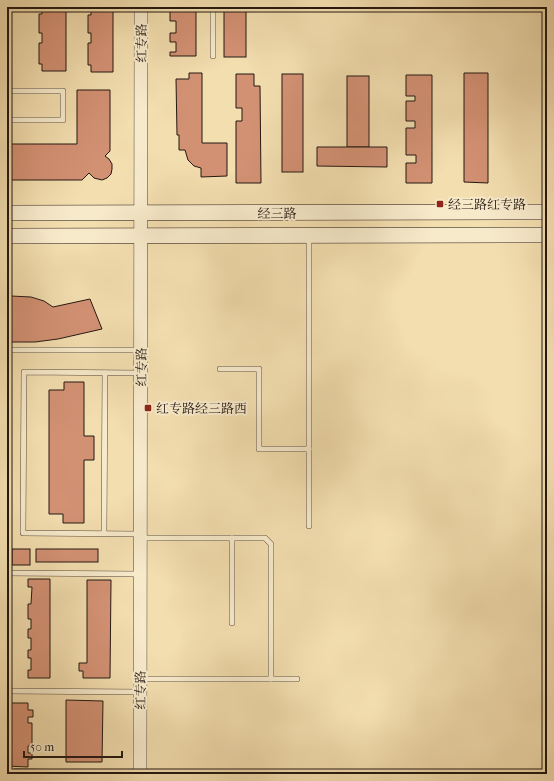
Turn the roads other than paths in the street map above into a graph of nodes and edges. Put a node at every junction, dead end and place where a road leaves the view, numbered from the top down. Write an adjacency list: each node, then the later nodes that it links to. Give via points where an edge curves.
1 (141, 7): 8 (street, 红专路)
2 (213, 7): 3 (lane)
3 (214, 56)
4 (7, 91): 5 (lane, via 63,91 63,120)
5 (7, 120)
6 (547, 212): 8 (main road, 经三路)
7 (7, 213): 8 (main road, 经三路)
8 (141, 213): 11 (street, 红专路)
9 (547, 235): 12 (main road, 经三路)
10 (7, 236): 11 (main road, 经三路)
11 (141, 236): 12 (main road, 经三路); 14 (street, 红专路)
12 (310, 236): 18 (lane)
13 (7, 350): 14 (lane)
14 (141, 350): 17 (street, 红专路)
15 (220, 369): 18 (lane, via 259,369 259,449)
16 (105, 373): 17 (lane); 20 (lane); 20 (lane, via 24,372 23,533)
17 (141, 373): 21 (street, 红专路)
18 (309, 449): 19 (lane)
19 (309, 526)
20 (104, 534): 21 (lane)
21 (140, 536): 22 (lane); 24 (street, 红专路)
22 (232, 538): 25 (lane); 27 (lane, via 265,538 271,544)
23 (7, 573): 24 (lane)
24 (140, 574): 26 (street, 红专路)
25 (232, 623)
26 (140, 678): 27 (lane); 30 (street, 红专路)
27 (271, 679): 28 (lane)
28 (297, 679)
29 (7, 691): 30 (lane)
30 (140, 692): 31 (street, 红专路)
31 (140, 774)

